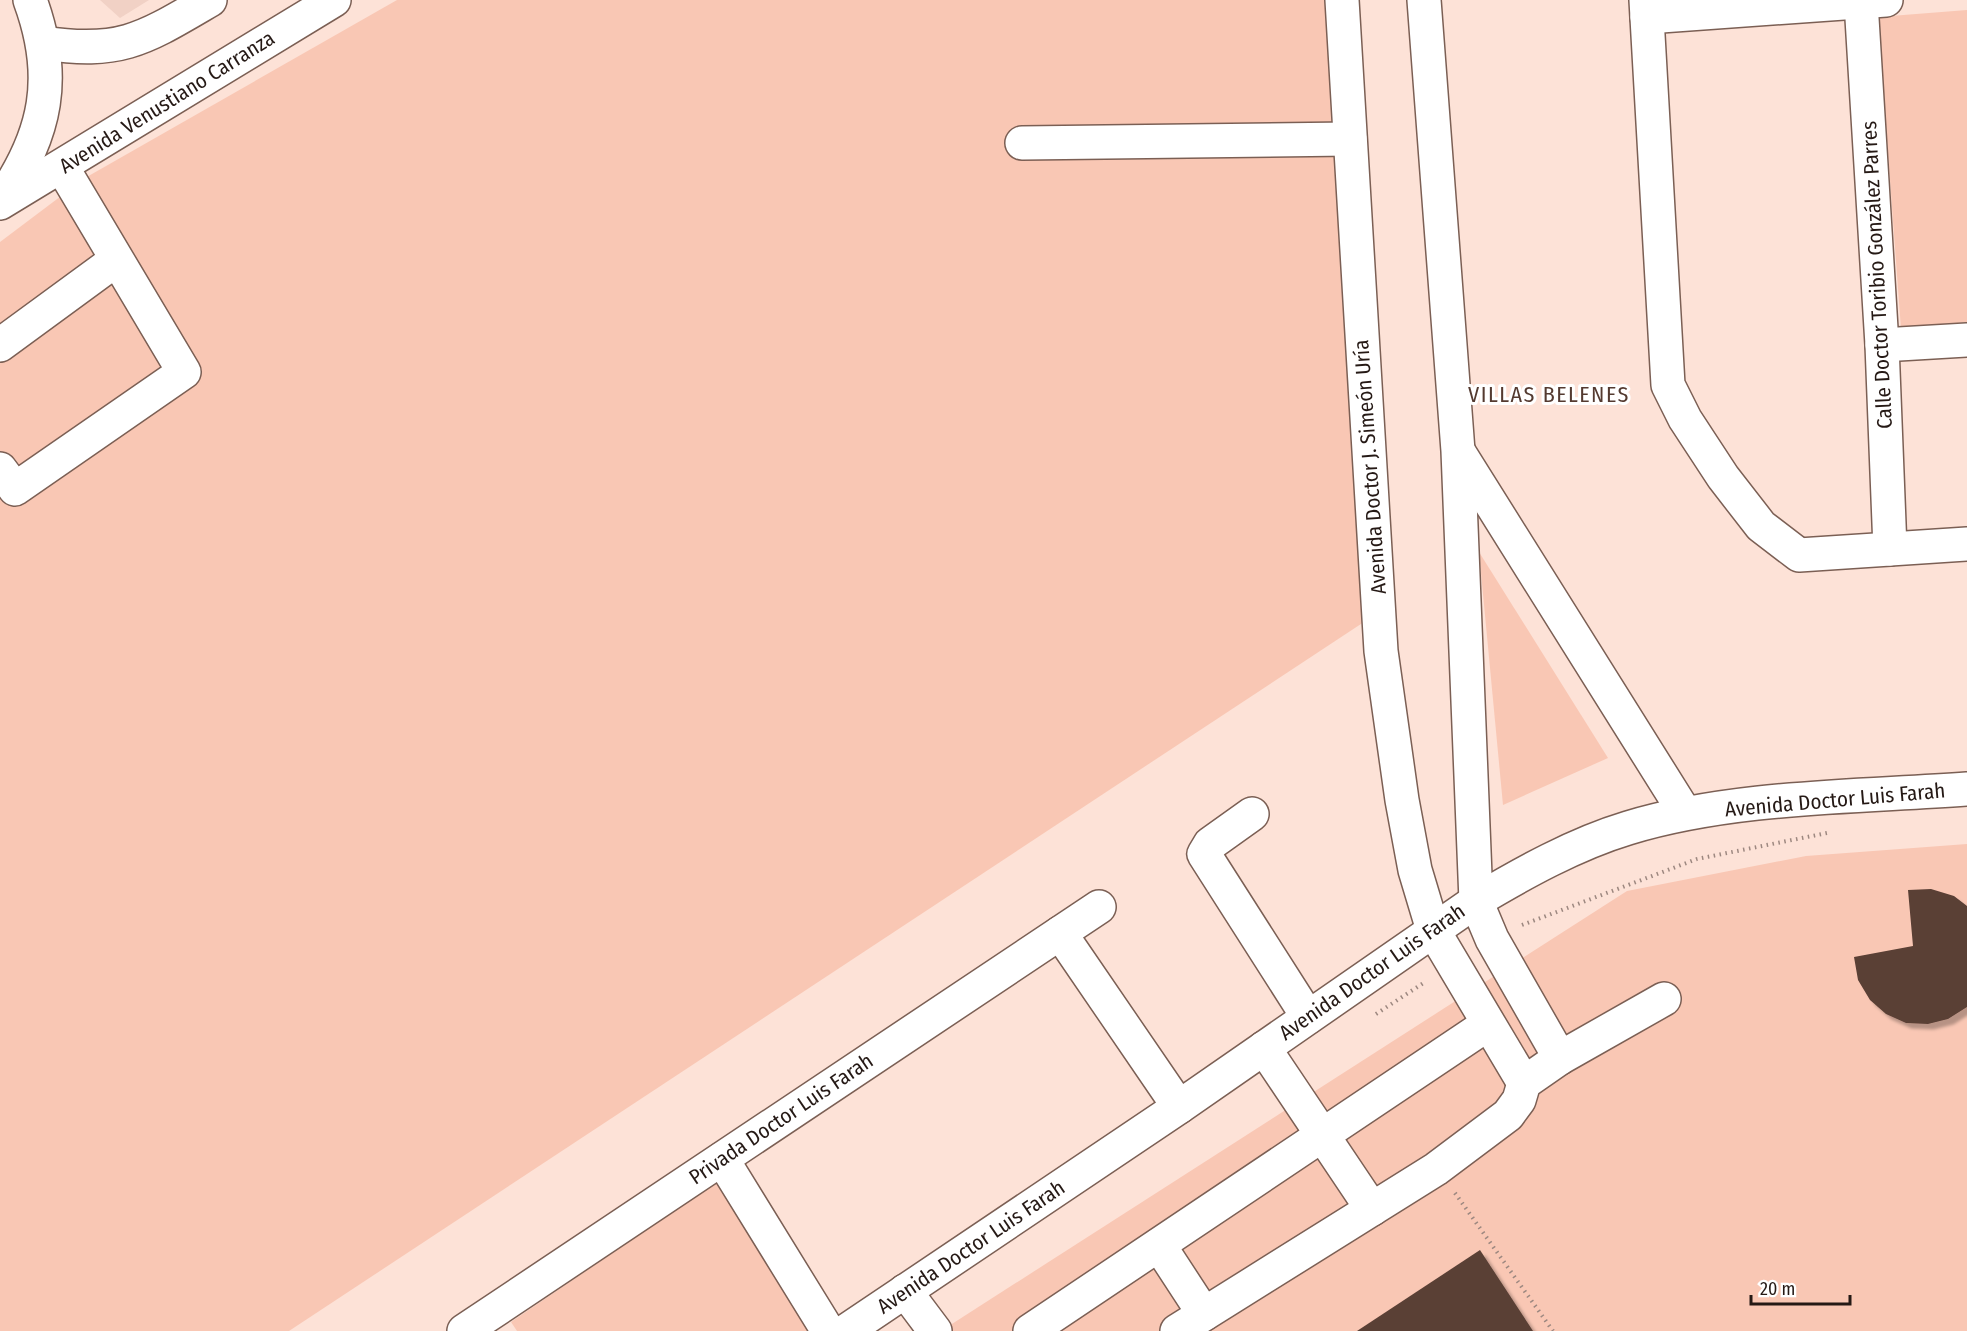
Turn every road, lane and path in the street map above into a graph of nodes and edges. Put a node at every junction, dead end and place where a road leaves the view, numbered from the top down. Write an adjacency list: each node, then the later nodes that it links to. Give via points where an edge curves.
1 (30, 0): 9 (street)
2 (51, 0): 9 (street)
3 (210, 0): 9 (street, via 156,32 122,45 94,49)
4 (334, 0): 12 (street, Avenida Venustiano Carranza)
5 (1342, 0): 10 (street, Avenida Doctor J. Simeón Uría)
6 (1424, 0): 18 (street)
7 (1873, 1): 8 (street); 17 (street, Calle Doctor Toribio González Parres)
8 (1646, 9): 21 (street, via 1668,385 1723,477 1761,525 1799,555)
9 (43, 37): 13 (street, via 46,78 40,124 22,169)
10 (1350, 139): 11 (street); 28 (street, Avenida Doctor J. Simeón Uría, via 1382,651 1404,812 1415,870)
11 (1022, 144)
12 (62, 167): 13 (street, Avenida Venustiano Carranza); 14 (street)
13 (0, 202)
14 (116, 260): 16 (street); 19 (street, via 184,372 15,489)
15 (1967, 340): 17 (street)
16 (0, 345)
17 (1882, 345): 21 (street, Calle Doctor Toribio González Parres)
18 (1458, 451): 23 (street); 26 (street)
19 (0, 469)
20 (1967, 544): 21 (street)
21 (1890, 549)
22 (1967, 789): 23 (street, Avenida Doctor Luis Farah)
23 (1685, 813): 26 (street, Avenida Doctor Luis Farah, via 1626,828 1581,846)
24 (1252, 814): 33 (street, via 1210,844 1204,854)
25 (1834, 831): 30 (path, via 1697,859 1536,918)
26 (1476, 901): 28 (street, Avenida Doctor Luis Farah); 30 (street)
27 (1099, 908): 29 (street, Privada Doctor Luis Farah)
28 (1433, 930): 31 (street, Avenida Doctor J. Simeón Uría); 33 (street, Avenida Doctor Luis Farah)
29 (1060, 933): 39 (street); 41 (street, Privada Doctor Luis Farah)
30 (1492, 939): 37 (street)
31 (1452, 964): 34 (path); 35 (street, Avenida Doctor J. Simeón Uría)
32 (1664, 999): 37 (street)
33 (1308, 1017): 36 (street, Avenida Doctor Luis Farah)
34 (1372, 1017)
35 (1488, 1024): 38 (street, Avenida Doctor J. Simeón Uría); 40 (street)
36 (1264, 1048): 39 (street, Avenida Doctor Luis Farah); 40 (street)
37 (1560, 1058): 38 (street)
38 (1524, 1083): 42 (street, via 1519,1100 1508,1115)
39 (1179, 1107): 45 (street, Avenida Doctor Luis Farah)
40 (1323, 1135): 43 (street); 44 (street)
41 (722, 1159): 47 (street, Privada Doctor Luis Farah); 48 (street)
42 (1436, 1169): 43 (street); 53 (path)
43 (1372, 1209): 46 (street)
44 (1159, 1245): 46 (street); 51 (street)
45 (905, 1291): 49 (street, Avenida Doctor Luis Farah); 50 (street)
46 (1204, 1314): 52 (street)
47 (481, 1326)
48 (828, 1331)
49 (846, 1331)
50 (935, 1331)
51 (1030, 1331)
52 (1176, 1331)
53 (1553, 1331)

